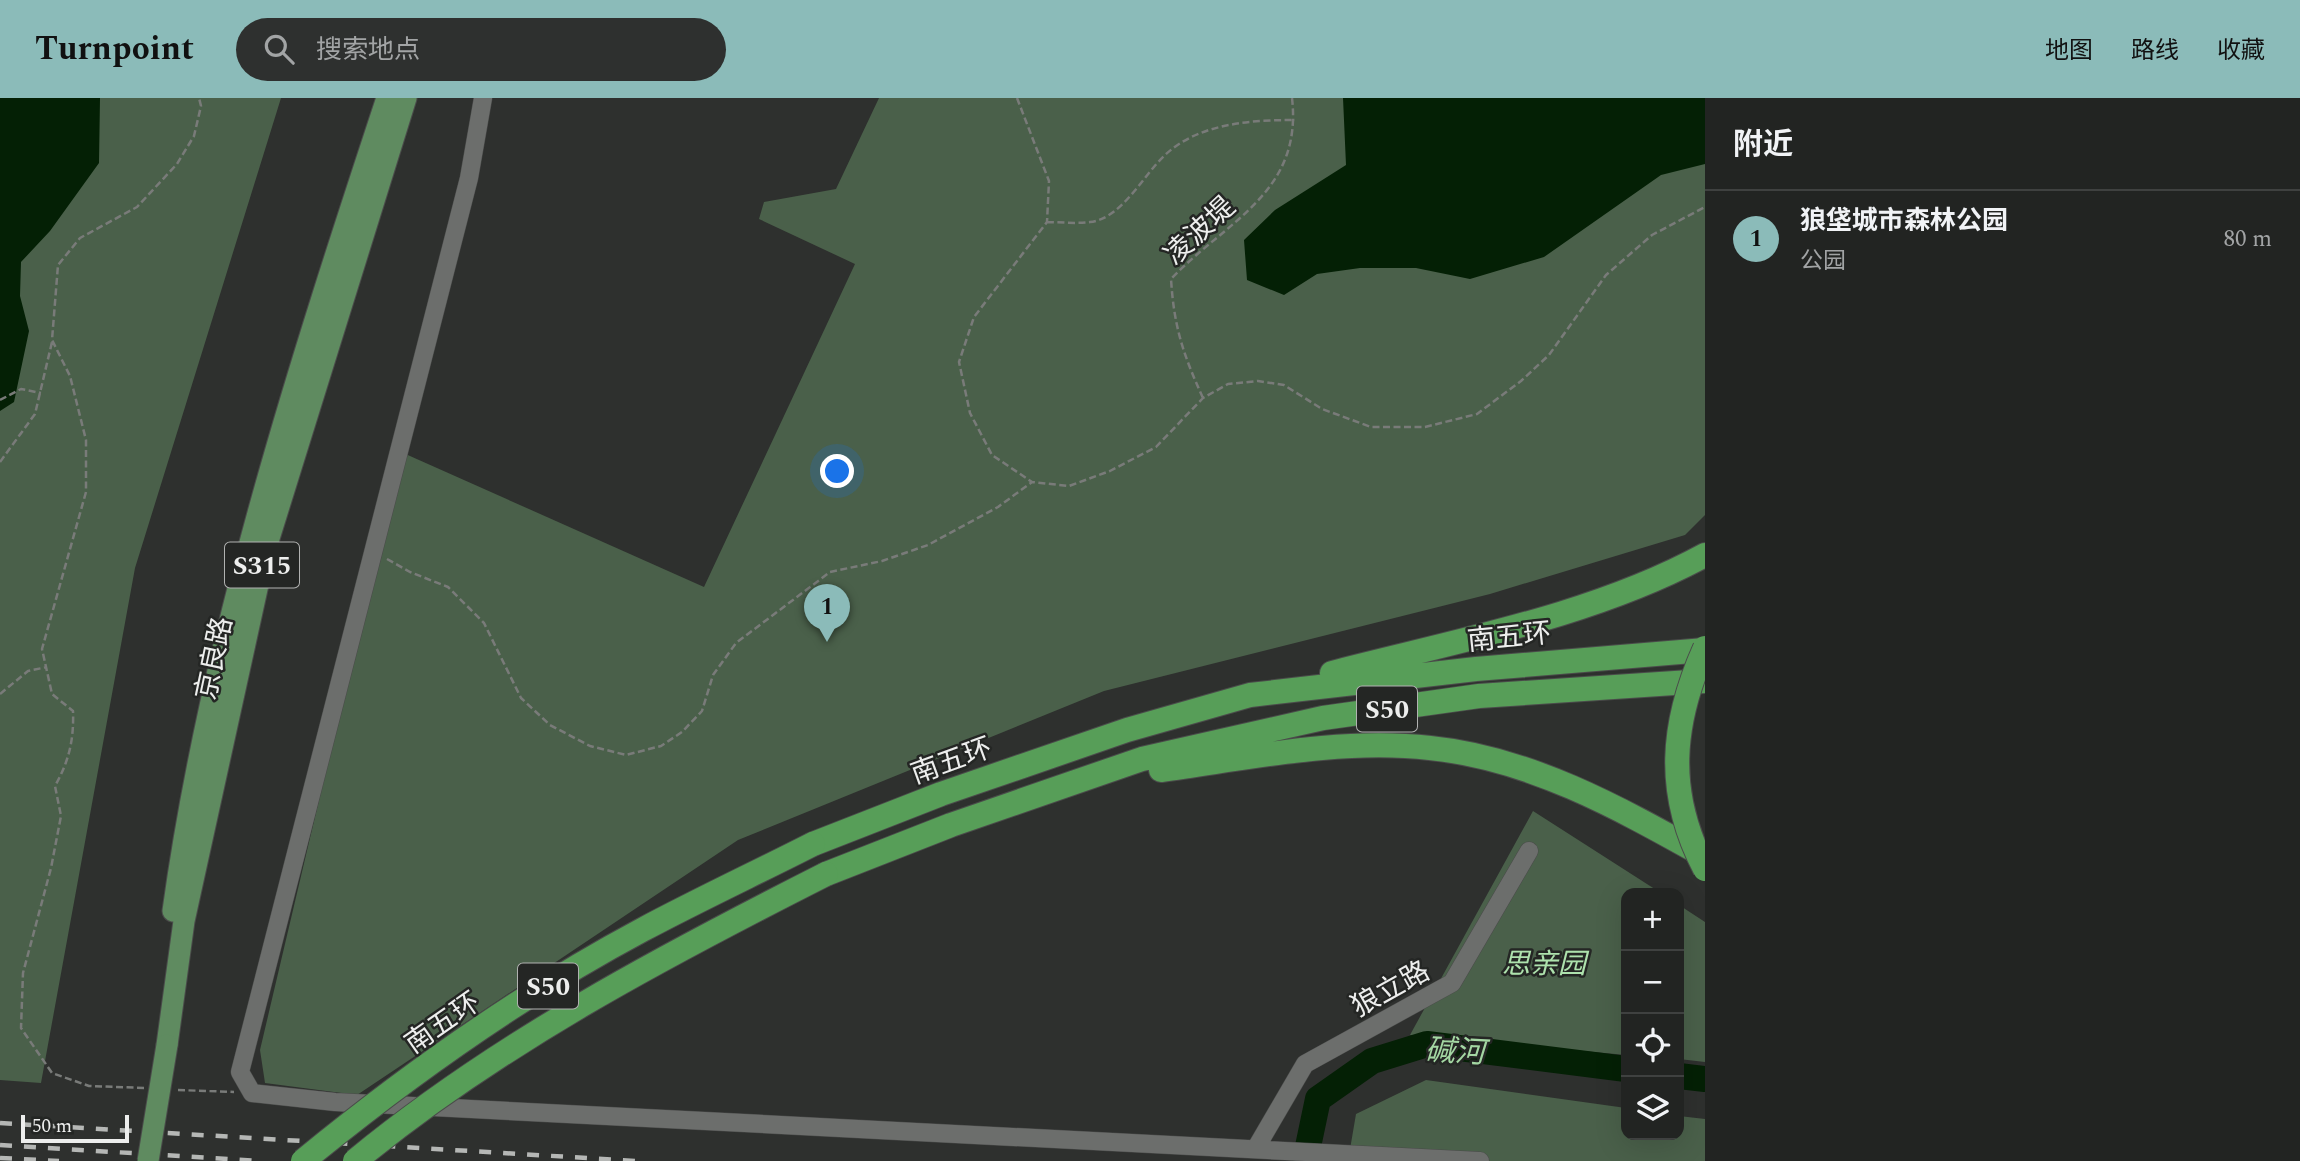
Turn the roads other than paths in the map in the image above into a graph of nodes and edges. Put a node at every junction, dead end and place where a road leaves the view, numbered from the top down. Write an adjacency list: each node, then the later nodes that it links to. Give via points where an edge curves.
1 (387, 98): 12 (main road, 京良路 / S315, via 251,541 186,817)
2 (406, 98): 12 (main road, 京良路 / S315, via 266,548)
3 (483, 98): 13 (street, via 469,178 240,1072 252,1093 335,1102)
4 (1705, 555): 7 (highway, via 1664,578 1566,611)
5 (1705, 649): 7 (highway, 南五环 / S50); 11 (highway, bridge, via 1680,713 1677,752 1683,811)
6 (1705, 681): 8 (highway, 南五环 / S50, via 1479,696 1323,718 1142,760)
7 (1250, 695): 16 (highway, 南五环 / S50, bridge, via 1115,734 813,844 640,931 528,997)
8 (1077, 782): 10 (highway, via 1328,747 1430,748 1485,758 1543,776 1598,798); 17 (highway, 南五环 / S50, bridge, via 826,874 662,957 547,1026)
9 (1529, 851): 13 (street, 狼立路, via 1452,984 1305,1065)
10 (1705, 856)
11 (1705, 869)
12 (161, 1045): 14 (main road, 京良路 / S315); 15 (main road, 京良路 / S315, bridge)
13 (1256, 1148): 18 (street)
14 (135, 1161)
15 (148, 1161)
16 (303, 1161)
17 (355, 1161)
18 (1480, 1161)

